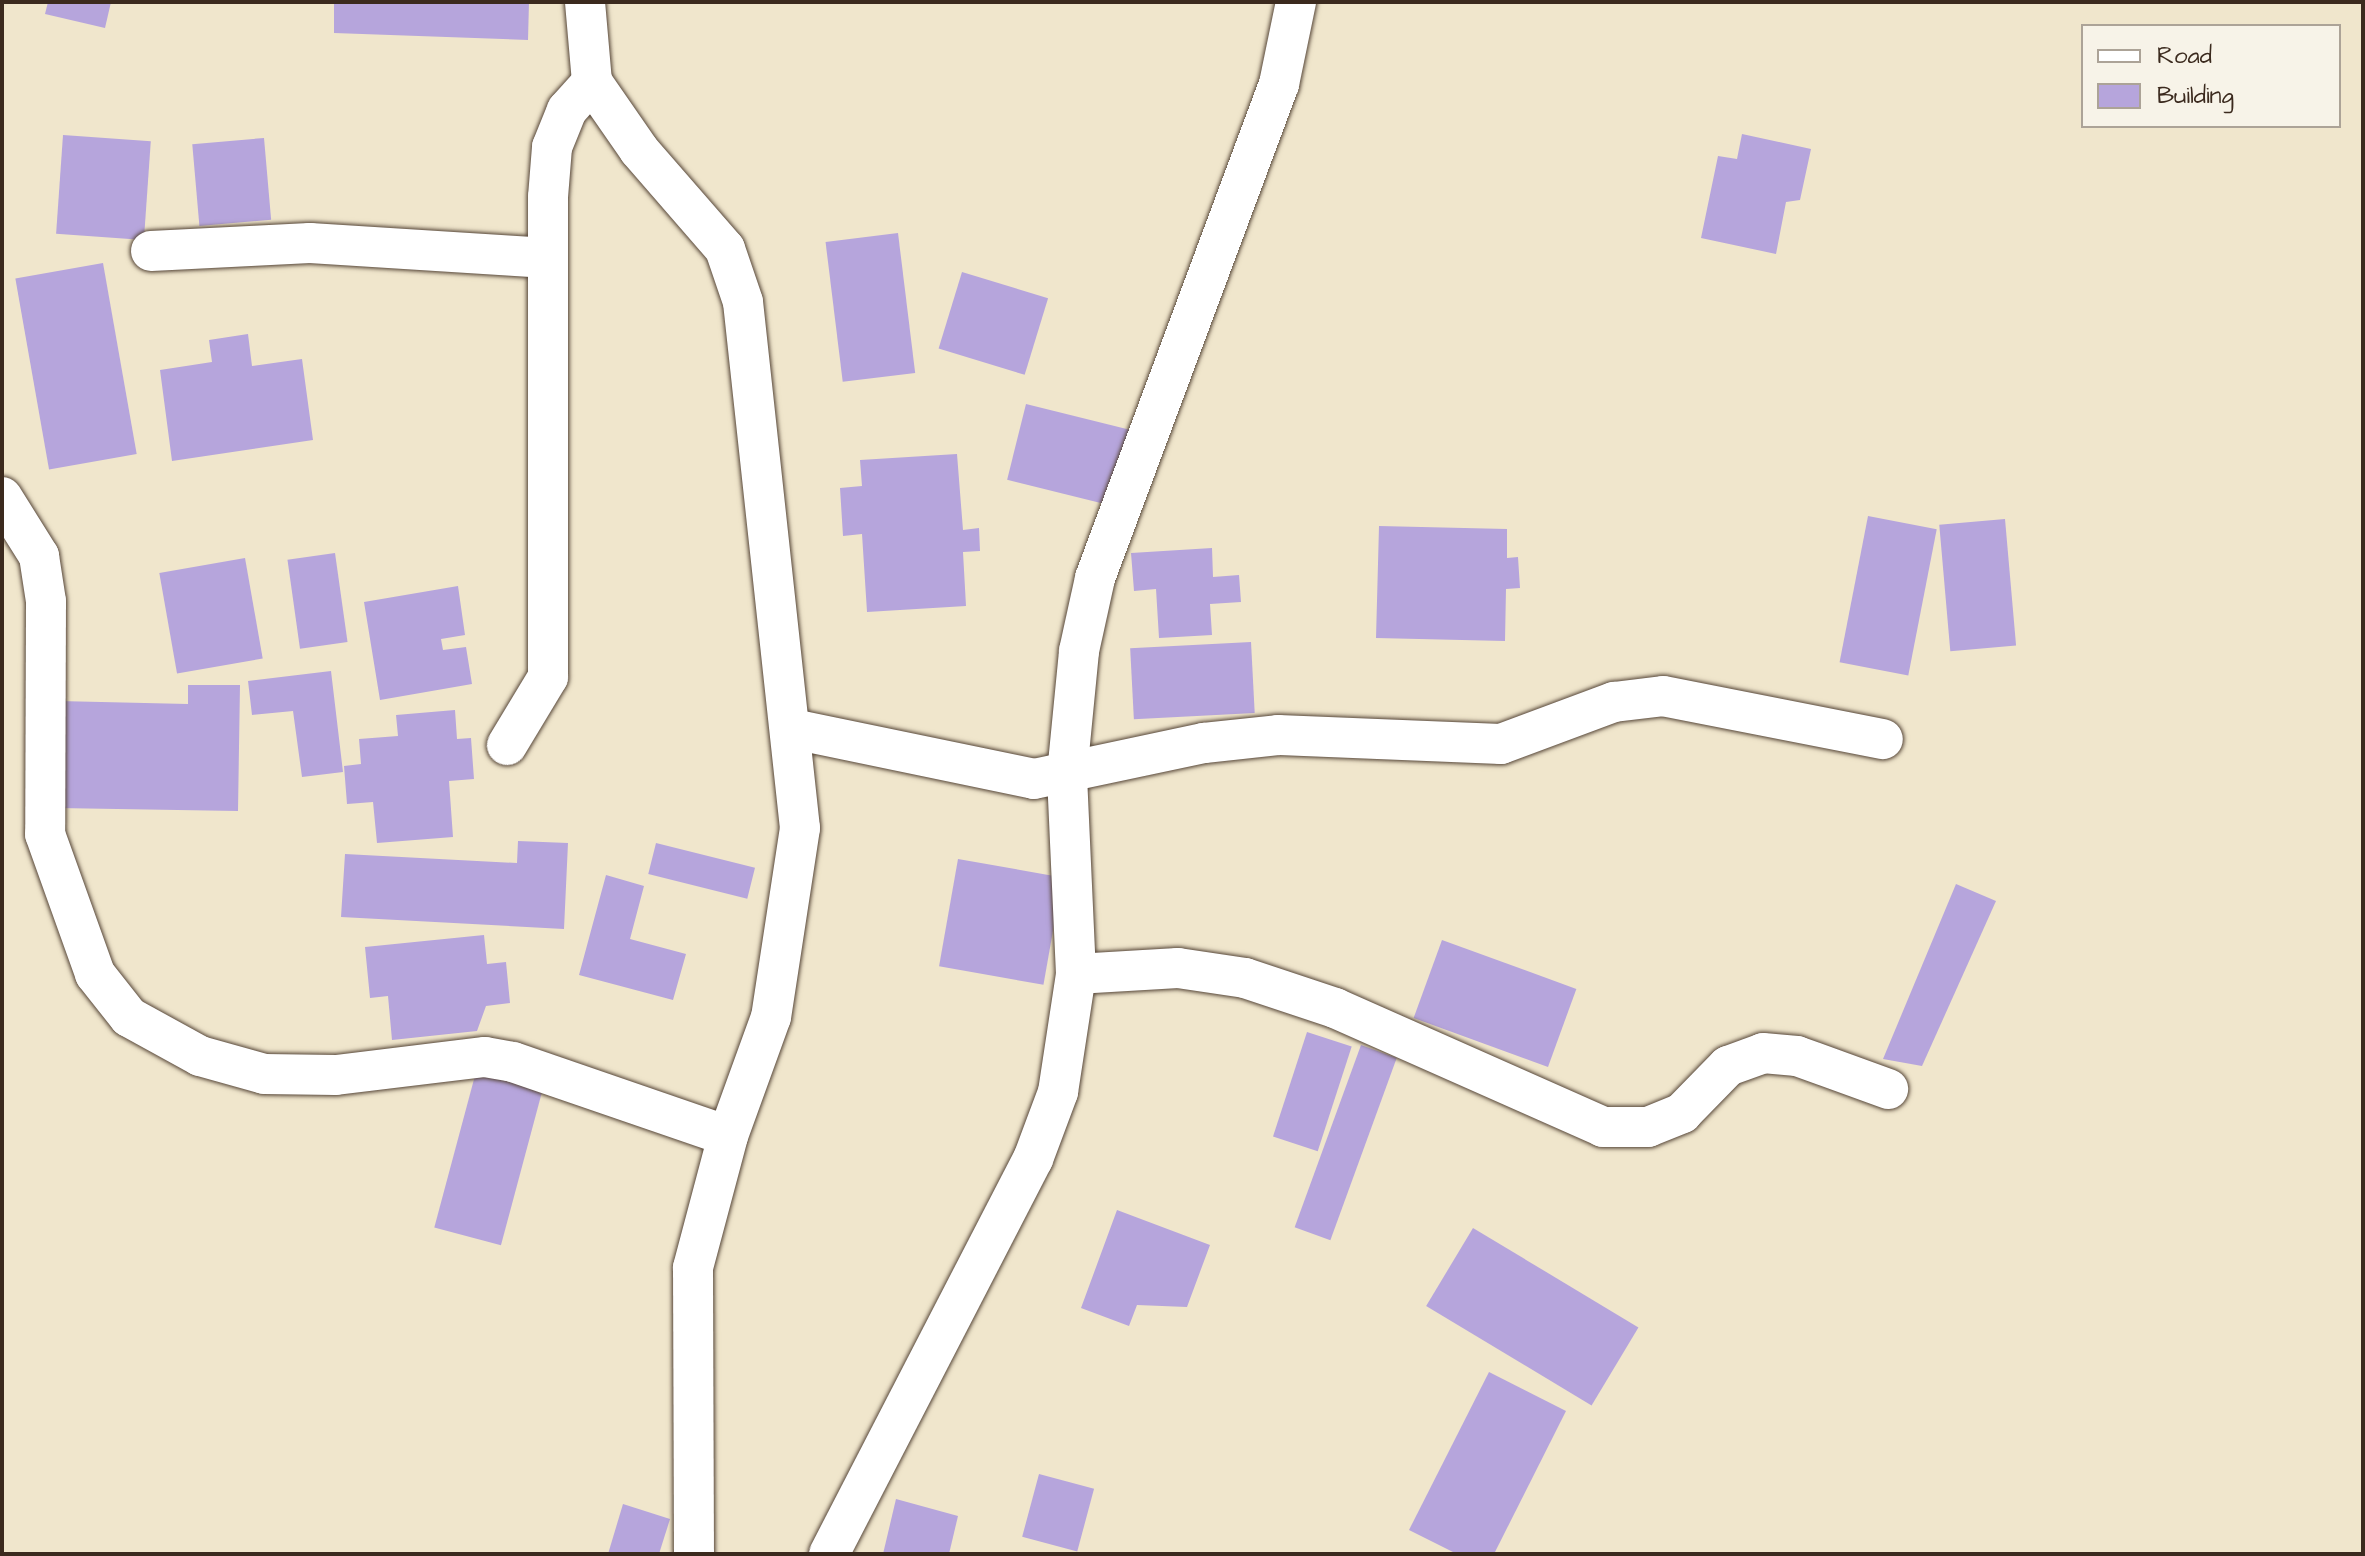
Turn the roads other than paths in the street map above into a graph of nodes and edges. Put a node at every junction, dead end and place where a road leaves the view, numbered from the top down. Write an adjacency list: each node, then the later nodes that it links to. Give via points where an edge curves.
1 (585, 2): 3 (street)
2 (1296, 2): 10 (street, via 1254,156 1095,578 1079,651)
3 (592, 82): 5 (street, via 567,110 552,147); 7 (street, via 639,150 725,249 743,302)
4 (151, 251): 5 (street, via 310,243)
5 (548, 258): 9 (street, via 548,677)
6 (2, 497): 13 (street, via 39,556 46,601 45,834 95,974 129,1017 200,1056 264,1074 336,1075 485,1057 513,1062)
7 (793, 729): 10 (street, via 1034,779); 13 (street, via 800,828 792,912 771,1017)
8 (1883, 739): 10 (street, via 1663,696 1614,702 1501,744 1278,735 1204,743)
9 (507, 745)
10 (1067, 774): 11 (street)
11 (1076, 974): 12 (street, via 1178,968 1245,978 1335,1008 1603,1127 1648,1127 1682,1113 1728,1066 1763,1053 1797,1056); 15 (street, via 1071,1044 1033,1159)
12 (1888, 1089)
13 (728, 1136): 14 (street, via 693,1268)
14 (694, 1554)
15 (829, 1554)

